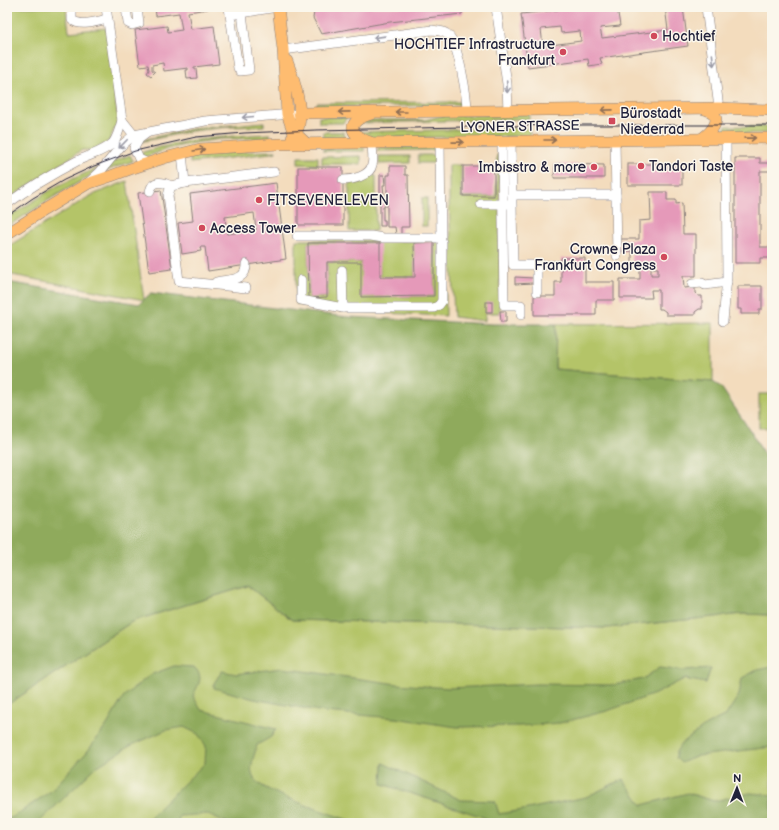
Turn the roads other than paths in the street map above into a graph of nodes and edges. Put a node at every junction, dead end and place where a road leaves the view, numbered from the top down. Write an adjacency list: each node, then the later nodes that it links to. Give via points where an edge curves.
1 (72, 7): 10 (street, via 72,20 75,22)
2 (106, 7): 10 (street)
3 (126, 7): 4 (street, via 128,24 132,25 139,23)
4 (137, 7)
5 (278, 7): 8 (street); 11 (main road)
6 (496, 7): 16 (street, one-way to 16, via 507,84)
7 (706, 7): 12 (street, one-way to 12)
8 (242, 10): 9 (street); 9 (street, via 249,70 240,71)
9 (229, 11)
10 (108, 19): 20 (street)
11 (283, 50): 15 (street, one-way to 11, via 454,42 446,33 432,30); 18 (main road, via 296,88); 19 (main road)
12 (719, 108): 13 (main road, LYONER STRASSE); 14 (main road, LYONER STRASSE)
13 (704, 109): 16 (main road, LYONER STRASSE, one-way to 16); 25 (main road, via 710,110 716,120 711,131)
14 (772, 110)
15 (467, 111): 16 (main road, LYONER STRASSE); 17 (main road, LYONER STRASSE, one-way to 17)
16 (508, 111)
17 (383, 112): 18 (main road, LYONER STRASSE, one-way to 18); 30 (main road, via 360,118 353,126 355,134)
18 (299, 113): 19 (street, LYONER STRASSE); 23 (main road)
19 (286, 114): 21 (street, LYONER STRASSE, one-way to 21, via 205,121); 23 (main road)
20 (122, 120): 22 (street); 43 (street, via 112,142 102,151 37,182)
21 (150, 131): 22 (street, LYONER STRASSE); 34 (street, via 139,139 134,148 139,159)
22 (134, 135): 38 (street, one-way to 38)
23 (296, 135): 31 (main road); 32 (main road)
24 (772, 138): 26 (main road, LYONER STRASSE, one-way to 24)
25 (701, 139): 26 (main road, LYONER STRASSE); 27 (main road, LYONER STRASSE)
26 (726, 139): 54 (street)
27 (615, 140): 28 (main road, LYONER STRASSE, one-way to 27); 41 (street)
28 (506, 141): 29 (main road, LYONER STRASSE, one-way to 28); 42 (street)
29 (440, 142): 30 (main road, LYONER STRASSE); 46 (street, via 441,238)
30 (372, 143): 32 (main road, LYONER STRASSE); 36 (street, via 370,169 352,180)
31 (279, 144): 32 (main road, LYONER STRASSE); 33 (main road, LYONER STRASSE, one-way to 31, via 223,147)
32 (307, 144)
33 (182, 153): 34 (main road, LYONER STRASSE); 37 (street)
34 (148, 163): 38 (main road, LYONER STRASSE)
35 (274, 172): 37 (street)
36 (343, 180)
37 (186, 183): 39 (street)
38 (87, 184): 45 (main road, LYONER STRASSE)
39 (171, 186): 40 (street, via 165,182 158,182); 55 (street, via 168,195 179,281)
40 (150, 191)
41 (616, 195): 42 (street); 48 (street)
42 (509, 201): 44 (street); 50 (street, via 513,265); 60 (street, via 504,305 521,305)
43 (7, 204)
44 (481, 204)
45 (7, 234)
46 (297, 236)
47 (442, 242): 59 (street, via 442,301 439,305 434,308)
48 (617, 256)
49 (246, 264): 55 (street, via 245,273 238,279)
50 (537, 265): 51 (street); 58 (street)
51 (558, 265)
52 (342, 270): 59 (street)
53 (301, 280): 59 (street, via 301,300)
54 (727, 282): 56 (street); 61 (street)
55 (204, 283): 57 (street)
56 (692, 284)
57 (246, 288)
58 (537, 292)
59 (343, 308)
60 (521, 315)
61 (723, 321)

